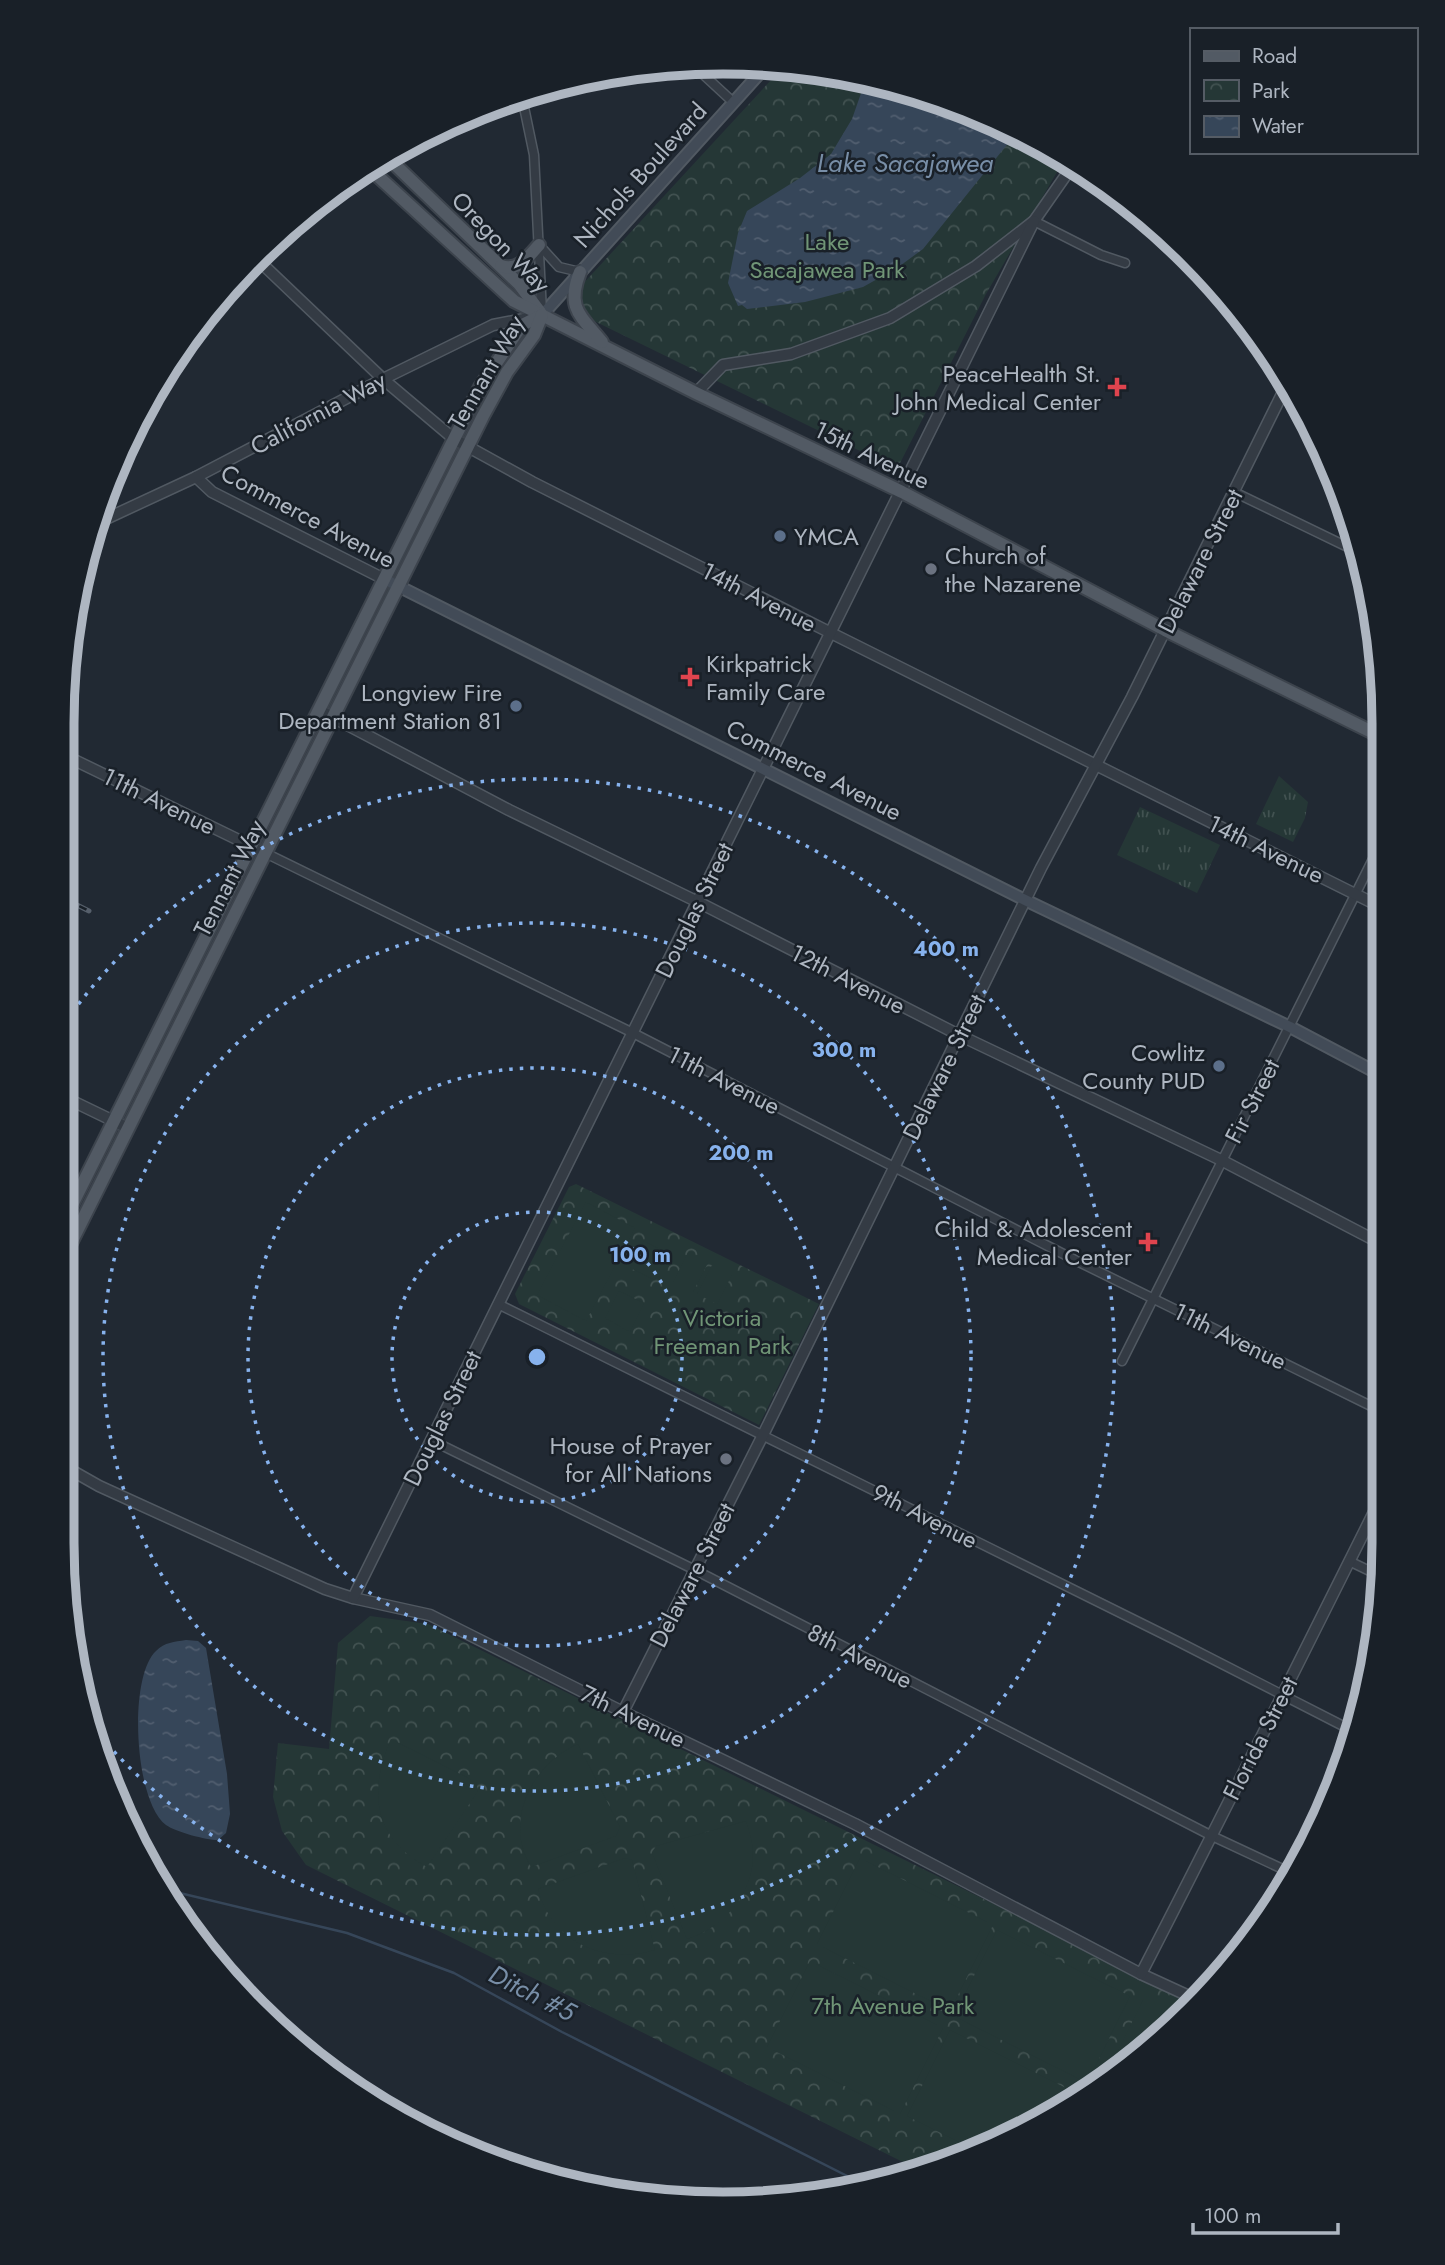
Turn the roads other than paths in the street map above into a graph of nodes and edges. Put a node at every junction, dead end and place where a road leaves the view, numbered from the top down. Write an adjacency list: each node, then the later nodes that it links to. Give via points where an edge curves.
1 (703, 74): 3 (street)
2 (758, 75): 3 (main road, Nichols Boulevard)
3 (733, 102): 13 (main road, Nichols Boulevard)
4 (523, 105): 9 (street, via 534,155)
5 (393, 163): 12 (main road, Oregon Way)
6 (1067, 173): 8 (street)
7 (376, 174): 14 (main road, Oregon Way, via 514,301)
8 (1034, 221): 10 (street); 17 (street, via 976,266 890,318 791,354 723,365); 22 (street, Douglas Street)
9 (539, 246): 12 (main road, via 512,268); 13 (street, via 559,267); 14 (street)
10 (1125, 262)
11 (263, 265): 16 (street, 14th Avenue)
12 (501, 266): 14 (main road, Oregon Way)
13 (580, 272): 14 (main road, Nichols Boulevard); 15 (main road, via 574,293 576,311)
14 (542, 315): 15 (main road, 15th Avenue); 16 (street, California Way, via 493,326); 19 (main road, Tennant Way, via 522,325 496,361); 20 (main road, Tennant Way)
15 (606, 348): 17 (main road, 15th Avenue)
16 (383, 379): 19 (street, 14th Avenue); 21 (street, California Way)
17 (696, 393): 22 (main road, 15th Avenue)
18 (1282, 394): 23 (street, Delaware Street)
19 (454, 439): 20 (street, 14th Avenue); 26 (main road, Tennant Way)
20 (468, 447): 27 (main road, Tennant Way); 29 (street, 14th Avenue)
21 (196, 477): 24 (street, California Way); 26 (street, Commerce Avenue, via 212,492)
22 (902, 492): 28 (main road, 15th Avenue); 29 (street, Douglas Street)
23 (1234, 492): 25 (street); 28 (street, Delaware Street)
24 (107, 519)
25 (1347, 546)
26 (384, 579): 27 (main road, Commerce Avenue); 30 (main road, Tennant Way)
27 (398, 587): 31 (main road, Tennant Way); 35 (main road, Commerce Avenue)
28 (1165, 630): 32 (main road, 15th Avenue); 34 (street, Delaware Street)
29 (831, 633): 34 (street, 14th Avenue); 35 (street, Douglas Street)
30 (319, 710): 31 (street, 12th Avenue); 36 (main road, Tennant Way)
31 (333, 718): 37 (main road, Tennant Way); 41 (street, 12th Avenue)
32 (1372, 732)
33 (74, 760): 36 (street, 11th Avenue)
34 (1096, 766): 39 (street, 14th Avenue); 40 (street, Delaware Street)
35 (763, 768): 40 (main road, Commerce Avenue); 41 (street, Douglas Street)
36 (251, 846): 37 (street, 11th Avenue); 48 (main road, Tennant Way)
37 (265, 853): 44 (street, 11th Avenue); 49 (main road, Tennant Way)
38 (1372, 861): 39 (street, Fir Street)
39 (1356, 894): 42 (street, 14th Avenue); 43 (street, Fir Street)
40 (1025, 900): 43 (main road, Commerce Avenue); 45 (street, Delaware Street)
41 (698, 902): 44 (street, Douglas Street); 45 (street, 12th Avenue)
42 (1372, 902)
43 (1290, 1027): 46 (main road, Commerce Avenue); 50 (street, Fir Street)
44 (633, 1034): 51 (street, 11th Avenue); 56 (street, Douglas Street)
45 (959, 1035): 50 (street, 12th Avenue); 51 (street, Delaware Street)
46 (1372, 1070)
47 (74, 1102): 48 (street)
48 (114, 1121): 49 (street); 52 (main road, Tennant Way)
49 (128, 1128): 53 (main road, Tennant Way)
50 (1221, 1160): 54 (street, 12th Avenue); 55 (street, Fir Street)
51 (895, 1168): 55 (street, 11th Avenue); 59 (street, Delaware Street)
52 (74, 1201)
53 (74, 1237)
54 (1372, 1238)
55 (1154, 1298): 57 (street, Fir Street); 58 (street, 11th Avenue)
56 (498, 1304): 59 (street, 9th Avenue); 60 (street, Douglas Street)
57 (1122, 1361)
58 (1372, 1407)
59 (763, 1435): 64 (street, Delaware Street); 67 (street, 9th Avenue)
60 (431, 1440): 64 (street, 8th Avenue); 66 (street, Douglas Street)
61 (74, 1473): 66 (street, 7th Avenue)
62 (1372, 1516): 63 (street, Florida Street)
63 (1349, 1561): 65 (street); 67 (street, Florida Street)
64 (695, 1570): 68 (street, Delaware Street); 70 (street, 8th Avenue)
65 (1371, 1572)
66 (353, 1598): 68 (street, 7th Avenue, via 430,1615)
67 (1282, 1695): 69 (street, 9th Avenue); 70 (street, Florida Street)
68 (622, 1712): 72 (street, 7th Avenue, via 855,1824)
69 (1344, 1727)
70 (1212, 1836): 71 (street, 8th Avenue); 72 (street, Florida Street)
71 (1283, 1869)
72 (1141, 1974): 73 (street, 7th Avenue)
73 (1187, 1995)

